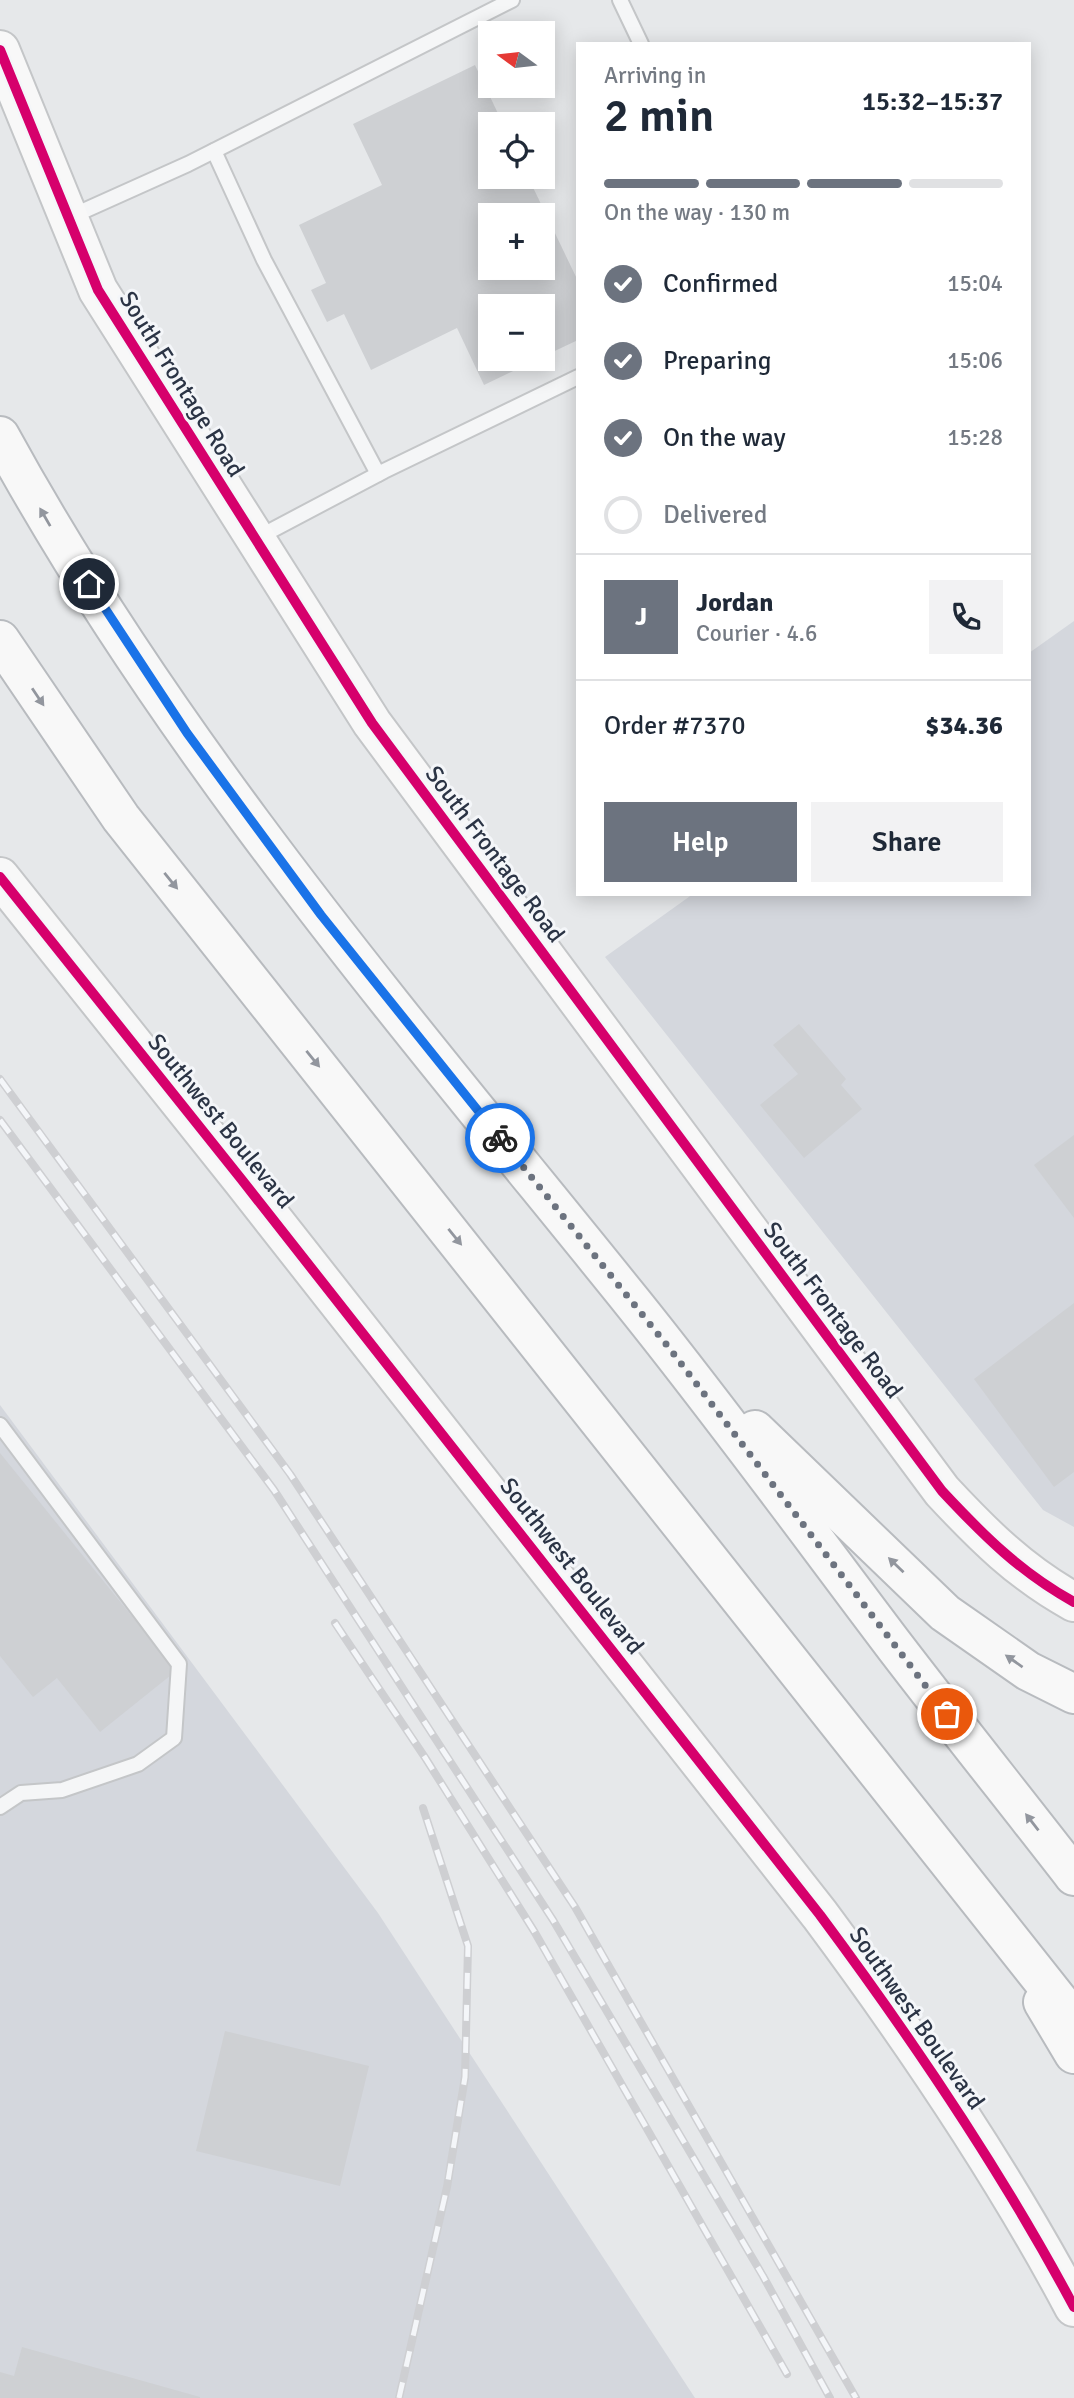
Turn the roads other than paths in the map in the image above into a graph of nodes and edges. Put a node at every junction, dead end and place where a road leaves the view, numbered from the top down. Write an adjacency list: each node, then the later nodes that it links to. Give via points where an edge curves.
1 (512, 0): 5 (lane)
2 (620, 0): 3 (lane)
3 (640, 42)
4 (0, 50): 6 (main road, South Frontage Road)
5 (214, 151): 6 (lane); 9 (lane, via 264,260)
6 (69, 218): 10 (main road, South Frontage Road, via 98,290)
7 (576, 378): 9 (lane)
8 (0, 436): 13 (main road, one-way to 8, via 313,905 187,733 46,520)
9 (379, 474): 10 (lane)
10 (255, 539): 15 (main road, South Frontage Road, via 372,723 942,1491 993,1544 1041,1584)
11 (0, 640): 19 (main road, one-way to 19, via 121,818)
12 (0, 877): 22 (main road, Southwest Boulevard, via 820,1915 937,2080 1041,2244)
13 (670, 1349): 16 (main road, one-way to 13, via 1028,1671 945,1613); 18 (main road, one-way to 13)
14 (0, 1425): 17 (lane, via 179,1664 174,1738 138,1764 62,1790 21,1793)
15 (1074, 1602)
16 (1074, 1694)
17 (0, 1807)
18 (1074, 1876)
19 (994, 1919): 20 (main road); 21 (main road)
20 (1074, 2020)
21 (1074, 2054)
22 (1074, 2307)

